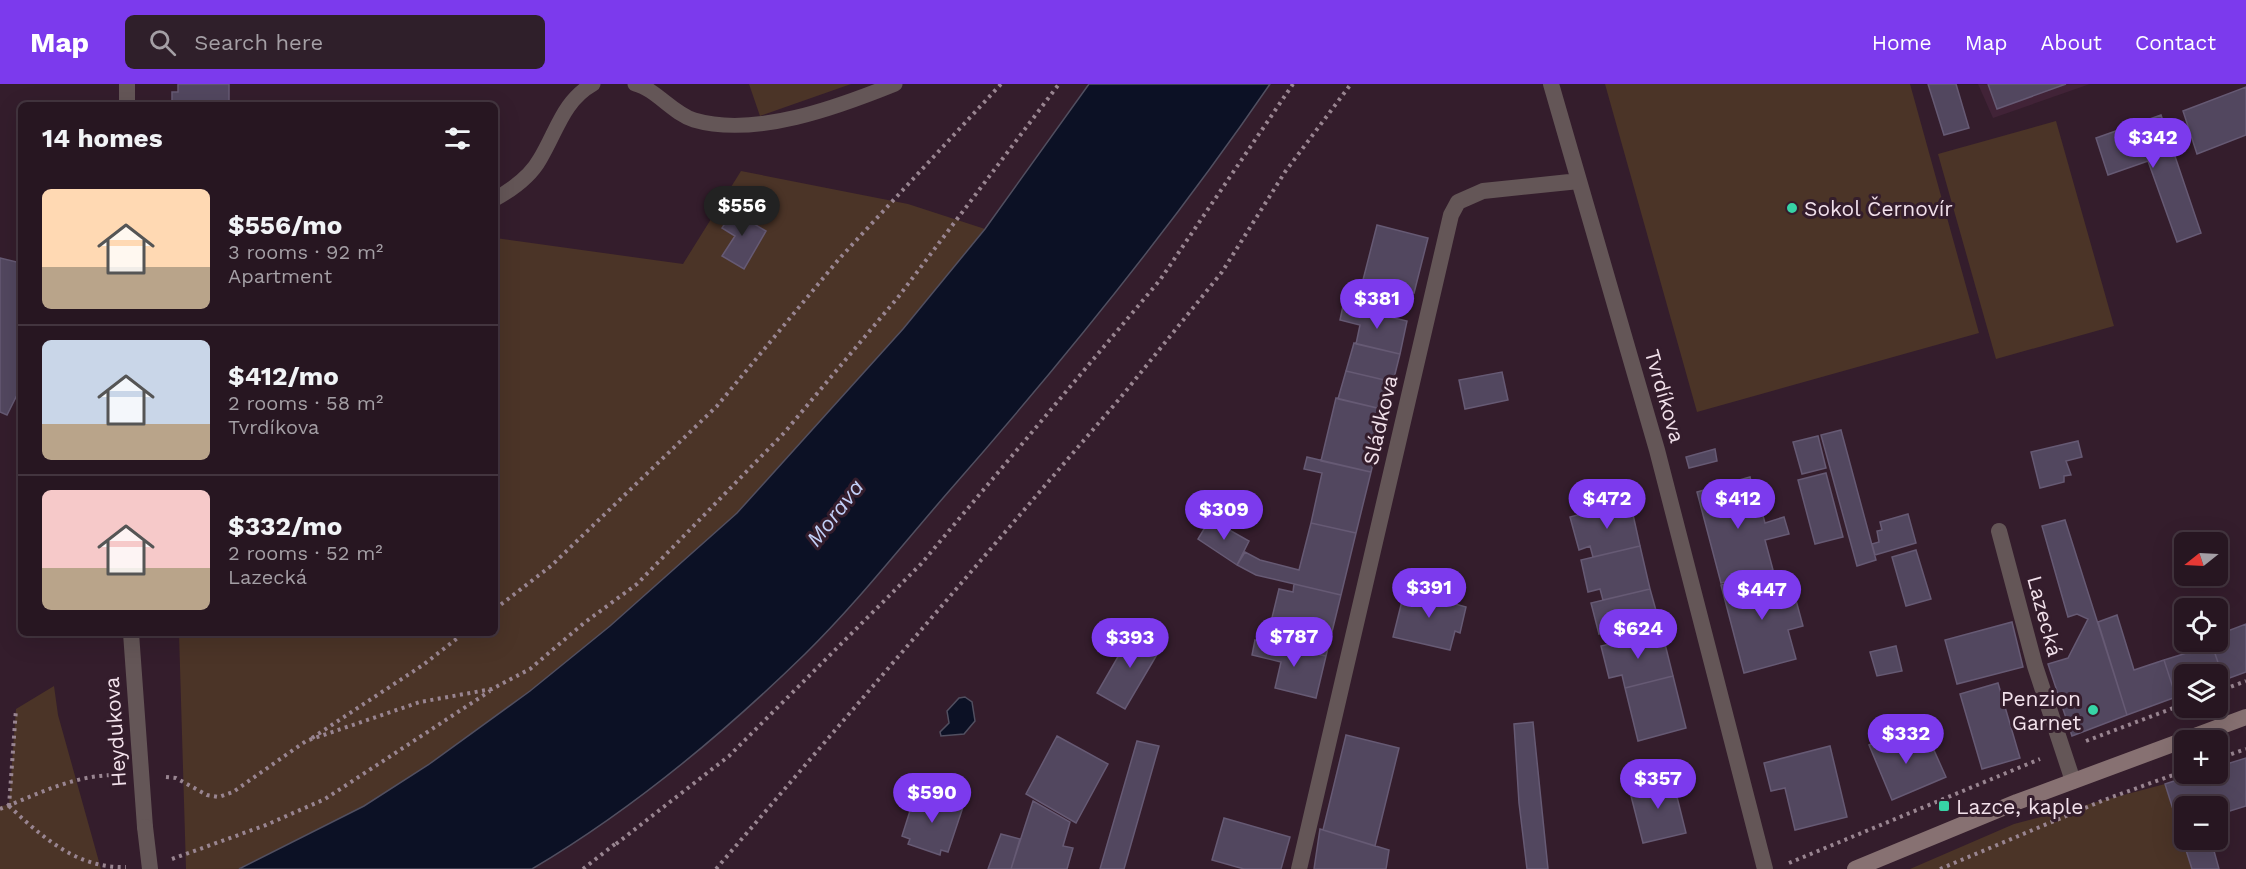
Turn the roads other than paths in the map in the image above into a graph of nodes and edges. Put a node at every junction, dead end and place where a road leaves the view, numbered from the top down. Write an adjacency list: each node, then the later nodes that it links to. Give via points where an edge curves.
1 (127, 84): 6 (street)
2 (593, 84): 8 (lane, via 572,100 529,174)
3 (635, 84): 4 (lane, via 693,120 732,125 803,115)
4 (895, 84)
5 (1551, 84): 7 (street)
6 (127, 102)
7 (1579, 181): 14 (street, Sládkova, via 1483,191 1458,202 1451,215); 15 (street, Tvrdíkova, via 1657,450)
8 (498, 197)
9 (1999, 531): 12 (street, Lazecká, via 2035,666)
10 (131, 636): 13 (street, Heydukova, bridge)
11 (2246, 717): 12 (main road)
12 (2073, 781): 16 (main road)
13 (150, 869)
14 (1299, 869)
15 (1765, 869)
16 (1855, 869)

